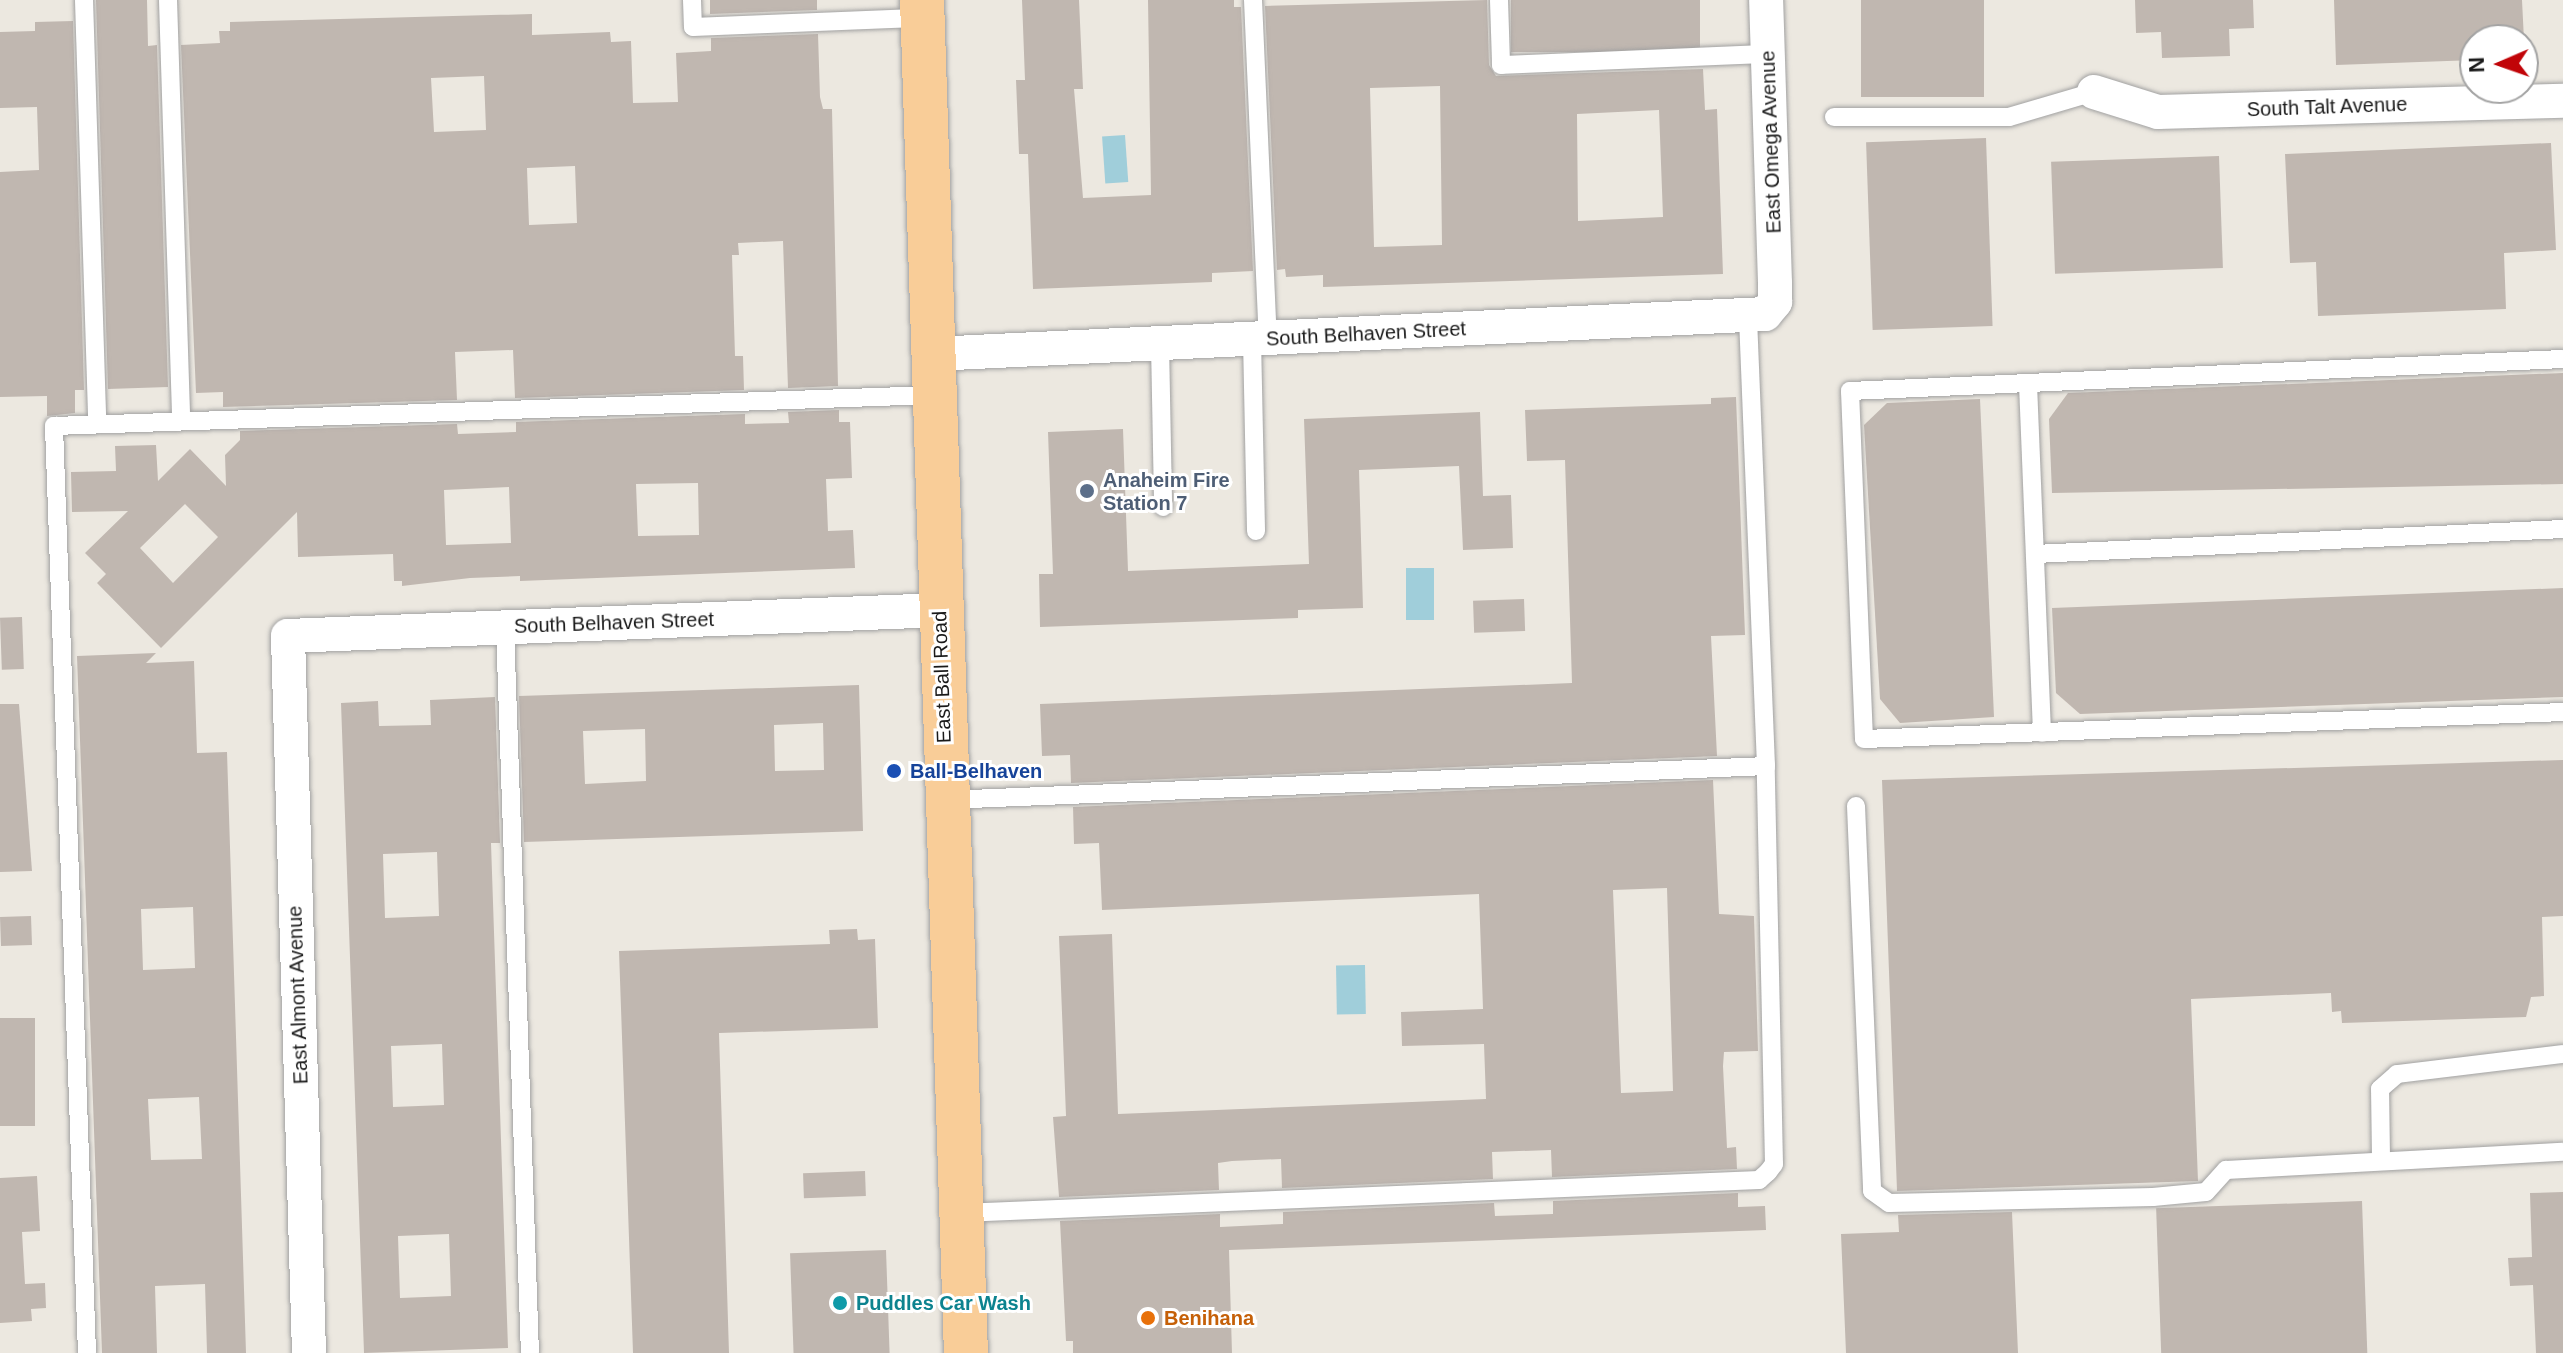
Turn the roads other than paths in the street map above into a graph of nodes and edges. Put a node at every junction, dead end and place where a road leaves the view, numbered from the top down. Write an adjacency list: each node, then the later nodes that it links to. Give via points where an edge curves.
1 (84, 0): 19 (lane)
2 (168, 0): 18 (lane)
3 (692, 0): 7 (lane, via 693,27)
4 (1253, 0): 13 (lane)
5 (1499, 0): 8 (lane, via 1501,65)
6 (1766, 0): 8 (street, East Omega Avenue)
7 (922, 9): 16 (main road, East Ball Road)
8 (1767, 54): 12 (street, East Omega Avenue, via 1775,302 1765,314)
9 (2094, 92): 10 (street, South Talt Avenue, via 2158,112); 11 (lane, via 2009,117)
10 (2563, 101)
11 (1834, 117)
12 (1748, 317): 13 (street, South Belhaven Street); 29 (lane)
13 (1260, 339): 14 (street, South Belhaven Street); 22 (lane)
14 (1160, 344): 16 (street, South Belhaven Street); 20 (lane)
15 (2563, 359): 17 (lane)
16 (934, 375): 18 (lane); 24 (main road, East Ball Road)
17 (2028, 384): 23 (lane); 28 (lane, via 1850,391 1864,739)
18 (181, 421): 19 (lane)
19 (97, 424): 36 (lane, via 54,426)
20 (1163, 507)
21 (2563, 529): 23 (lane)
22 (1256, 531)
23 (2035, 554): 28 (lane)
24 (940, 610): 25 (street, South Belhaven Street); 30 (main road, East Ball Road)
25 (505, 628): 26 (street, South Belhaven Street); 38 (lane)
26 (288, 636): 37 (street, East Almont Avenue)
27 (2563, 712): 28 (lane)
28 (2042, 733)
29 (1766, 766): 30 (lane); 35 (lane, via 1774,1164 1759,1180)
30 (946, 800): 35 (main road, East Ball Road)
31 (1856, 806): 34 (lane, via 1872,1191 1889,1203 2153,1197 2206,1192 2226,1170)
32 (2563, 1054): 34 (lane, via 2397,1074 2380,1089)
33 (2563, 1152): 34 (lane)
34 (2381, 1158)
35 (961, 1213): 39 (main road, East Ball Road)
36 (87, 1353)
37 (309, 1353)
38 (530, 1353)
39 (966, 1353)

